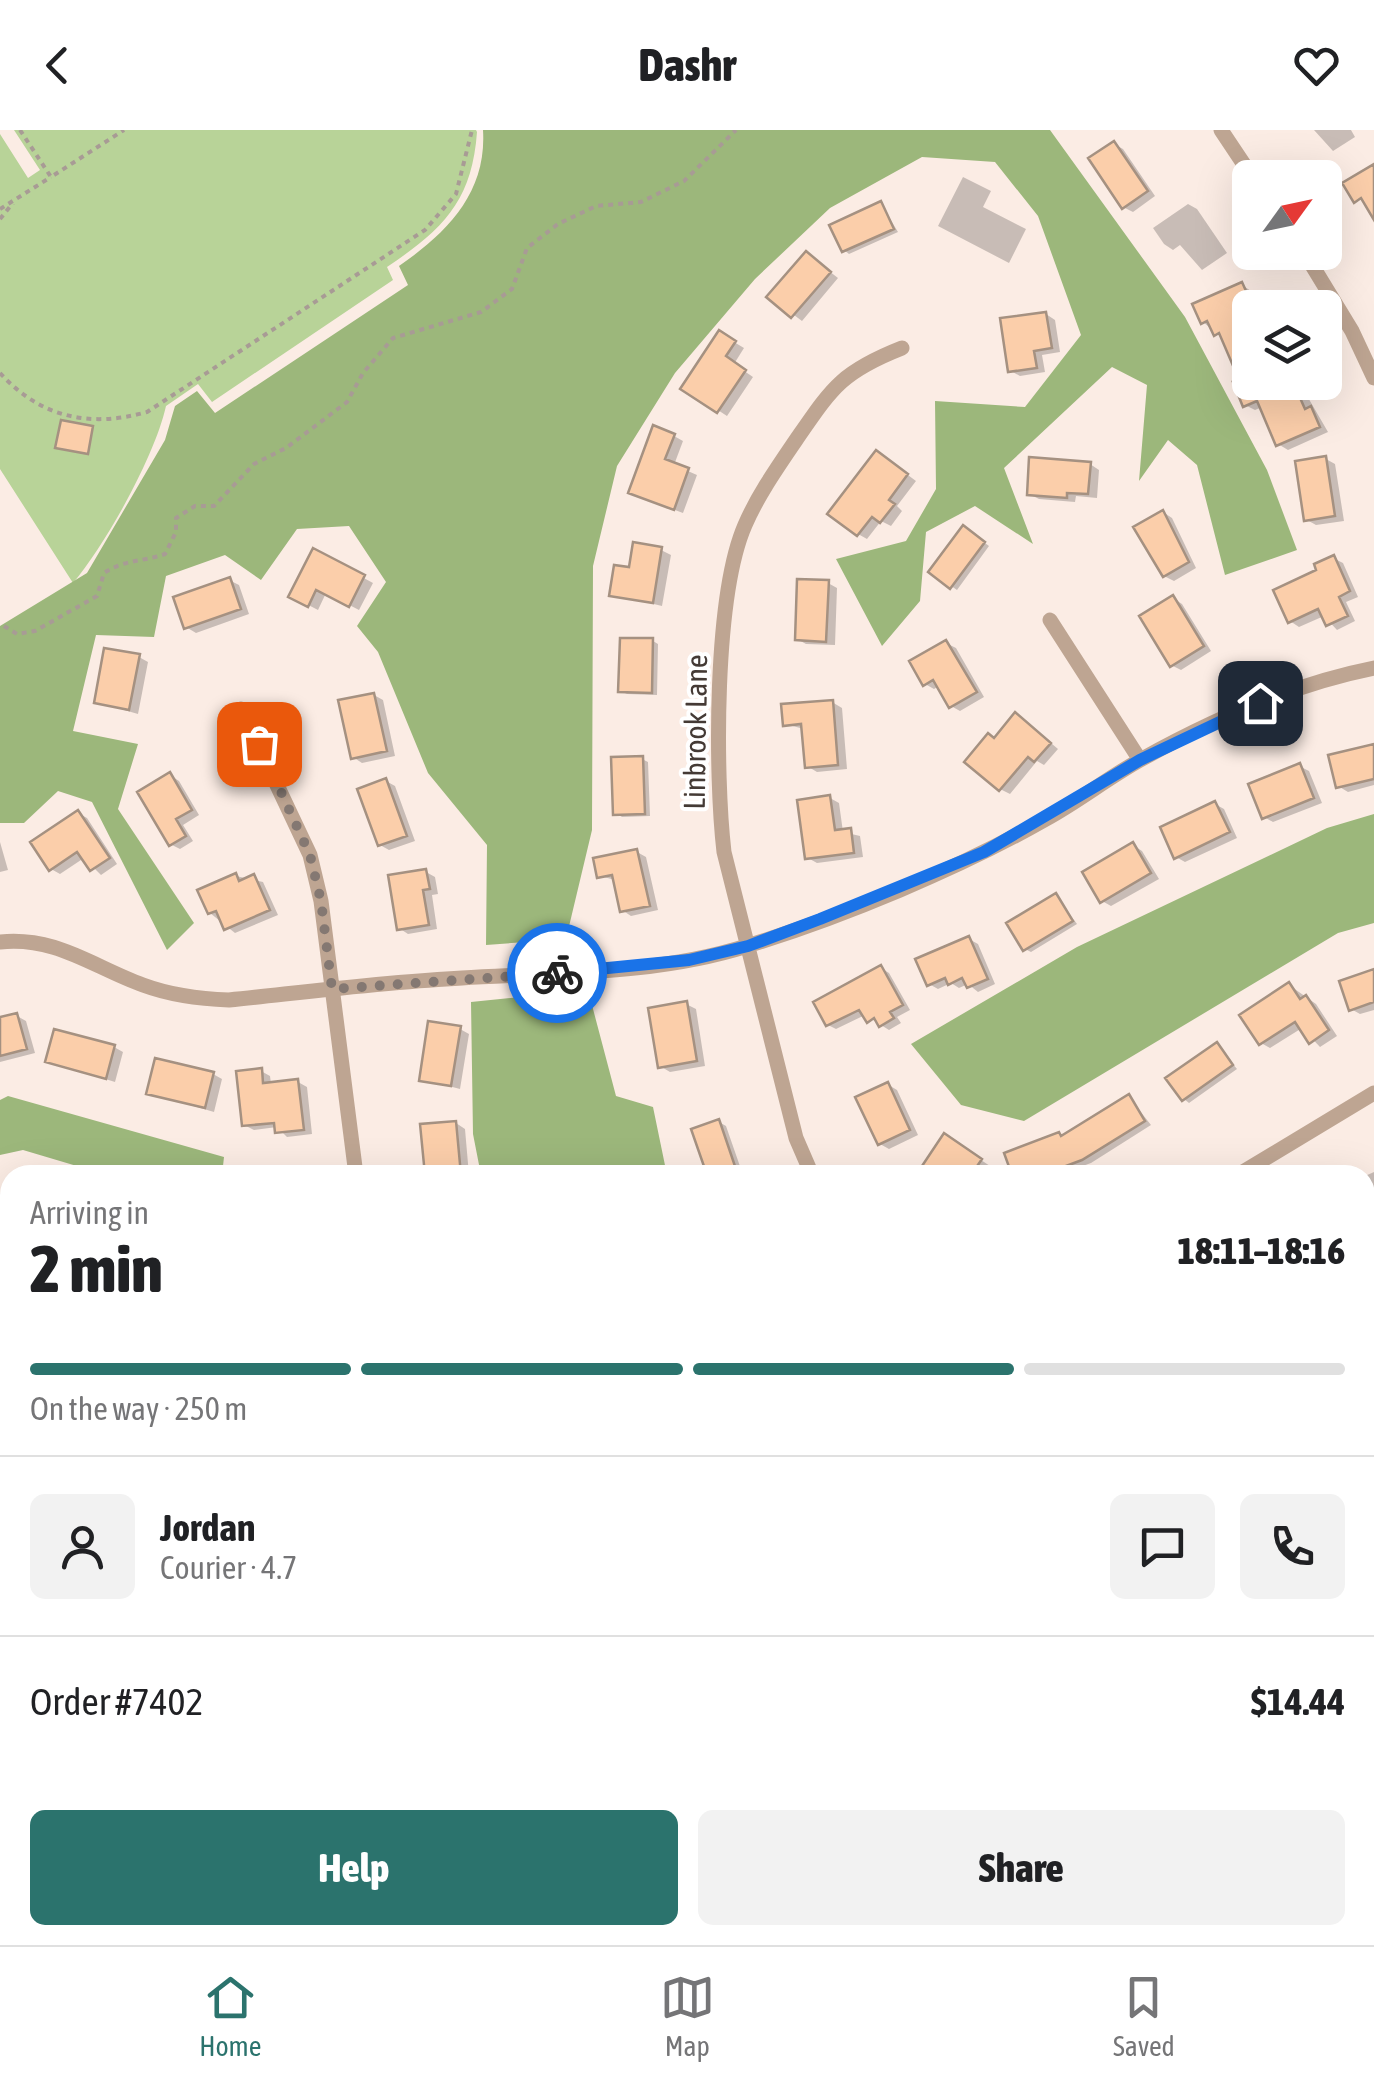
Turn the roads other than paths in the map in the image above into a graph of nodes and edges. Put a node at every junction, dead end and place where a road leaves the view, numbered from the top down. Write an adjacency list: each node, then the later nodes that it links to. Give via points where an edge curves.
1 (1221, 130): 2 (street)
2 (1241, 160)
3 (1315, 270): 5 (street)
4 (902, 348): 11 (street, Linbrook Lane, via 835,383 760,494 732,563 724,614 720,813)
5 (1374, 378)
6 (1050, 620): 9 (street)
7 (1374, 668): 9 (street, via 1285,693)
8 (241, 709): 12 (street, via 310,855)
9 (1140, 760): 11 (street, via 984,852)
10 (0, 942): 12 (street, via 63,947 143,985 194,999)
11 (748, 946): 12 (street, via 630,970); 15 (street, Linbrook Lane)
12 (332, 989): 14 (street)
13 (1374, 1093): 16 (street)
14 (355, 1165)
15 (808, 1165)
16 (1255, 1165)

